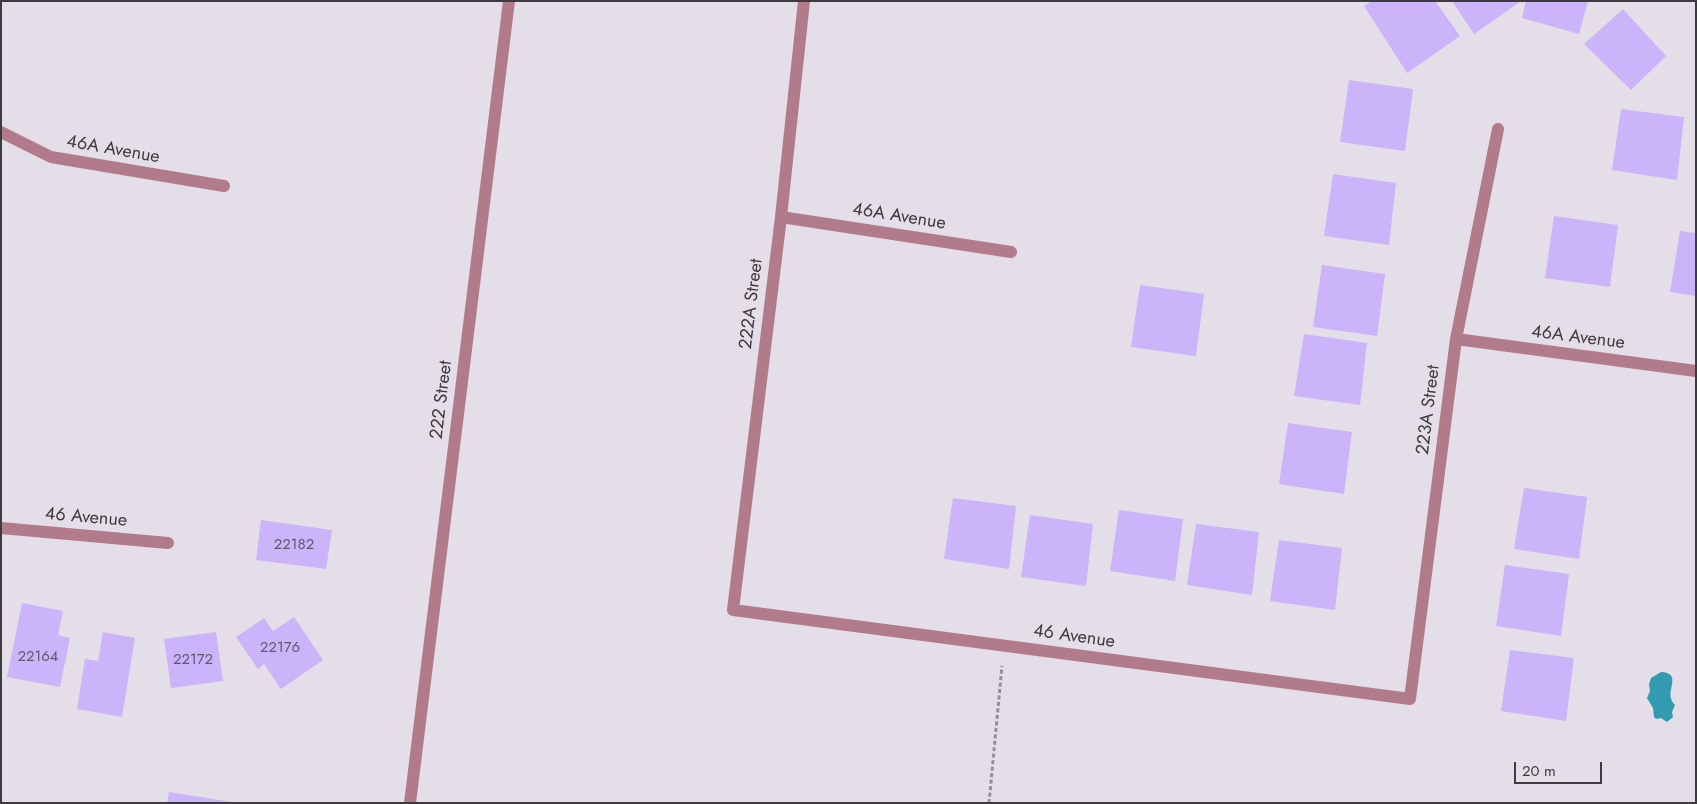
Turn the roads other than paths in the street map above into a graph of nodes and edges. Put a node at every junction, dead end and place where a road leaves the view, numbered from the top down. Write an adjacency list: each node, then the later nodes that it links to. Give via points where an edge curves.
1 (509, 1): 14 (street, 222 Street)
2 (804, 1): 6 (street, 222A Street)
3 (1498, 129): 8 (street, 223A Street)
4 (1, 132): 5 (street, 46A Avenue, via 51,157)
5 (224, 186)
6 (781, 217): 7 (street, 46A Avenue); 12 (street, 222A Street)
7 (1011, 252)
8 (1456, 339): 9 (street, 46A Avenue); 13 (street, 223A Street)
9 (1696, 371)
10 (1, 528): 11 (street, 46 Avenue)
11 (168, 543)
12 (733, 610): 13 (street, 46 Avenue)
13 (1410, 699)
14 (410, 803)

